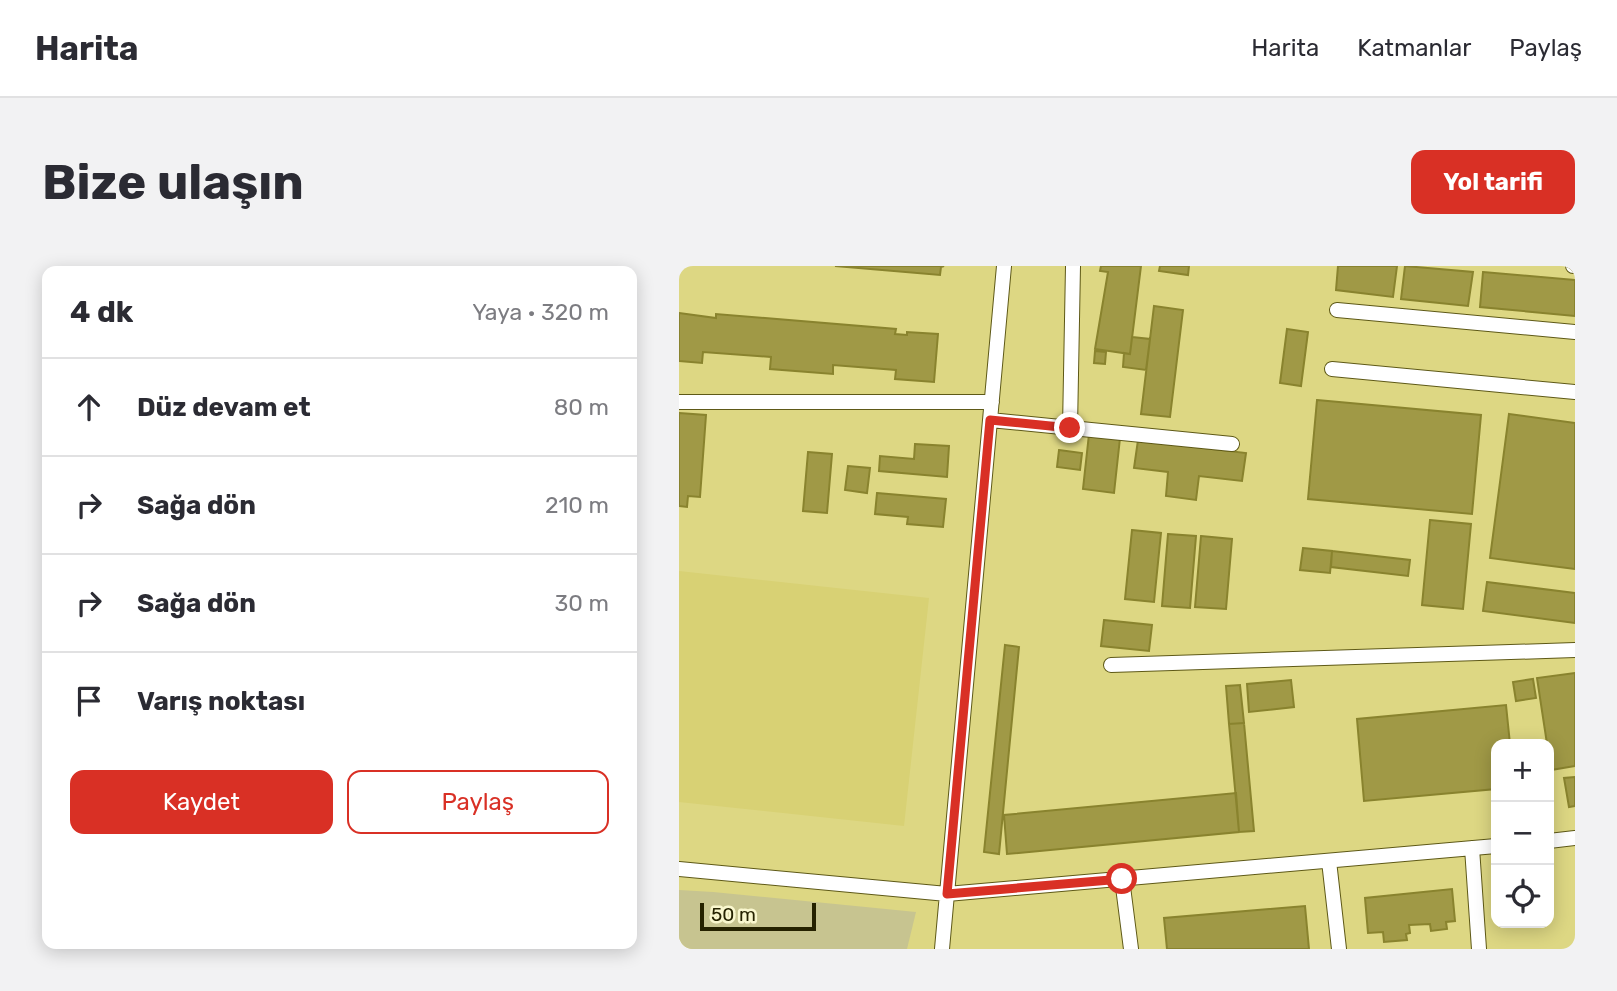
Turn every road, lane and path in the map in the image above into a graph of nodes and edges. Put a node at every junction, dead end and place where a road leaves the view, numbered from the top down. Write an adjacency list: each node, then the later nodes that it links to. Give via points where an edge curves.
1 (1004, 266): 8 (street)
2 (1073, 266): 10 (street)
3 (1337, 310): 4 (street)
4 (1575, 332)
5 (1332, 369): 6 (street)
6 (1575, 391)
7 (679, 402): 8 (street)
8 (992, 402): 9 (street)
9 (990, 420): 10 (street); 21 (street)
10 (1070, 428): 11 (street)
11 (1231, 444)
12 (1575, 650): 13 (street)
13 (1111, 665)
14 (1575, 838): 15 (street)
15 (1554, 840)
16 (1491, 846): 17 (street)
17 (1472, 848): 18 (street); 25 (street)
18 (1329, 861): 20 (street); 24 (street)
19 (679, 869): 21 (street)
20 (1122, 879): 21 (street); 23 (street)
21 (947, 894): 22 (street)
22 (942, 949)
23 (1131, 949)
24 (1339, 949)
25 (1479, 949)

